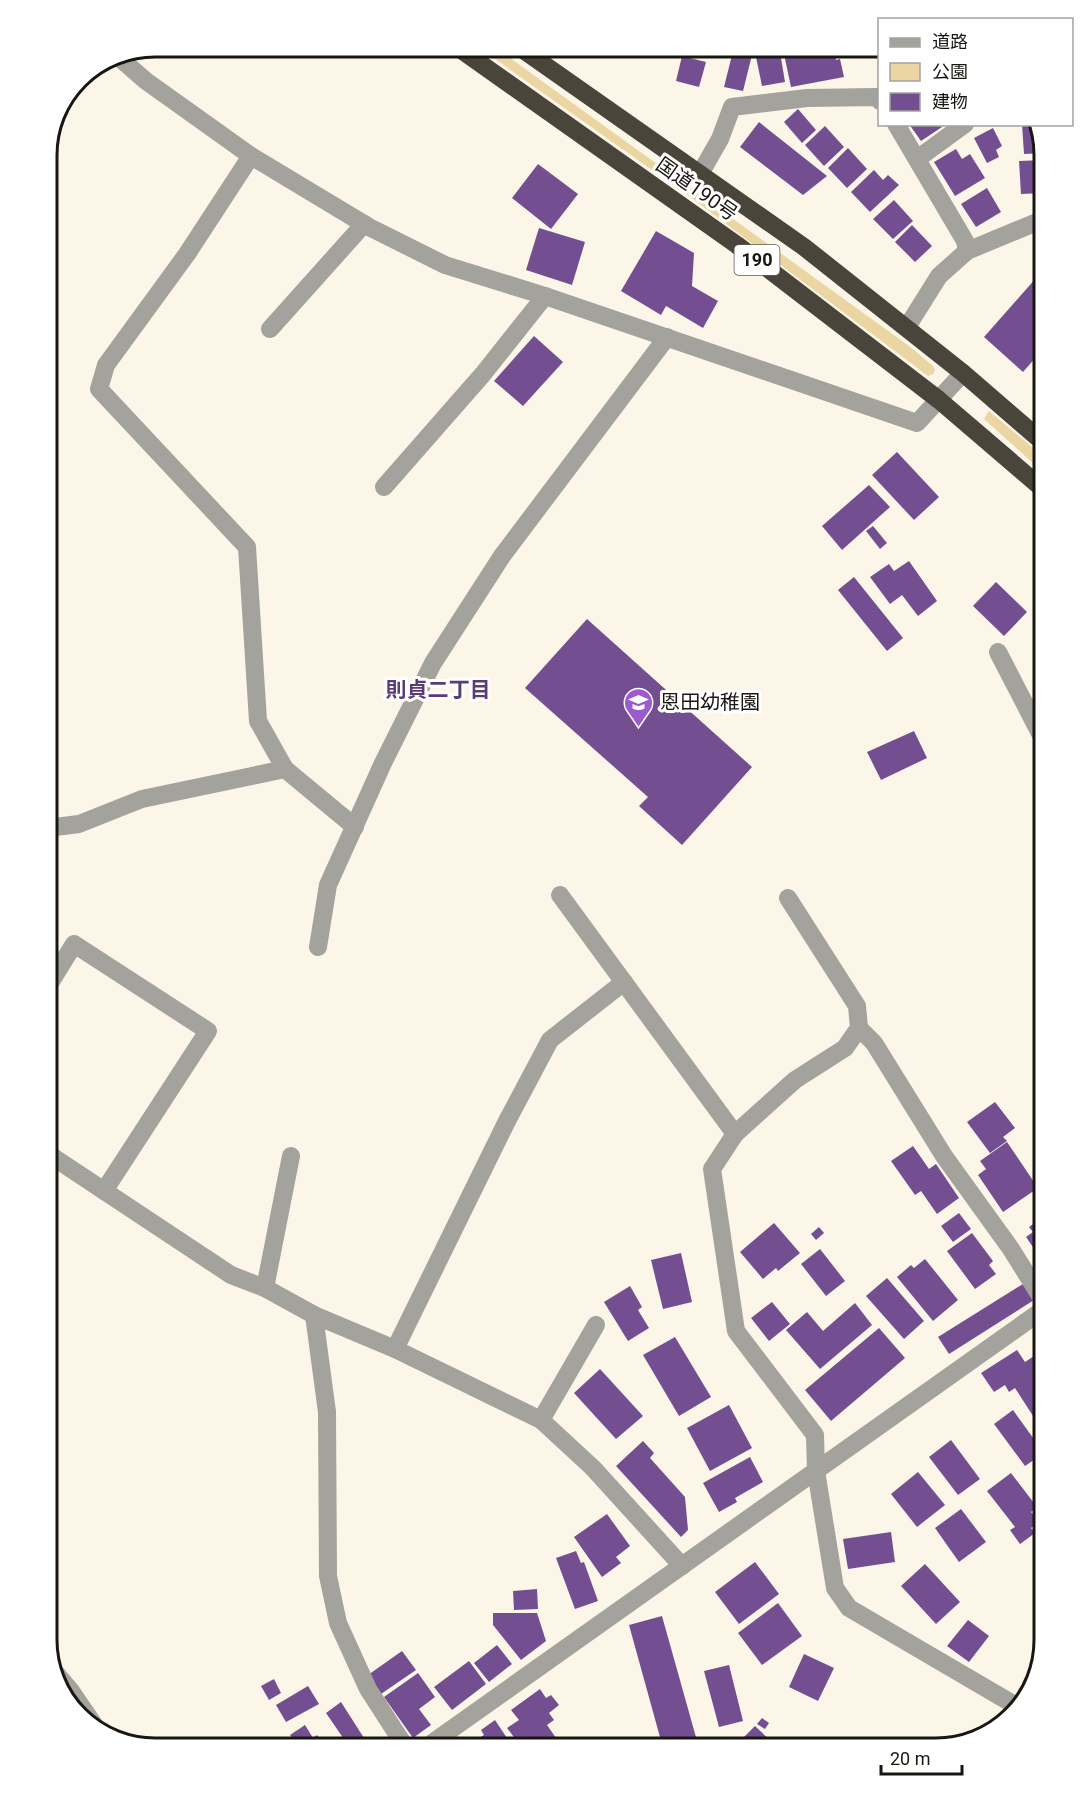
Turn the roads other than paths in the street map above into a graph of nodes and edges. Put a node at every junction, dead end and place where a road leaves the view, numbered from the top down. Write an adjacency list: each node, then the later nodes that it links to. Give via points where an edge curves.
1 (471, 57): 18 (highway, 国道190号 / 190, via 737,245)
2 (533, 57): 9 (highway, 国道190号 / 190)
3 (124, 62): 7 (street)
4 (878, 99): 9 (street, via 807,98 732,107 720,139)
5 (897, 126): 8 (street)
6 (962, 126): 8 (street)
7 (251, 156): 11 (street); 24 (street, via 187,254 106,365 99,389 247,547 258,722)
8 (917, 159): 12 (street)
9 (699, 174): 14 (highway, 国道190号 / 190, via 804,247)
10 (1034, 223): 12 (street)
11 (364, 224): 13 (street, via 445,265); 15 (street)
12 (968, 250): 14 (street, via 939,276)
13 (545, 296): 16 (street); 21 (street)
14 (907, 327): 17 (highway, 国道190号 / 190)
15 (270, 329)
16 (667, 337): 18 (street, via 917,423); 26 (street, via 502,556 433,663)
17 (963, 373): 18 (street); 19 (highway, 国道190号 / 190)
18 (939, 400): 20 (highway, 国道190号 / 190)
19 (1034, 434)
20 (1034, 481)
21 (384, 487)
22 (998, 652): 23 (street)
23 (1034, 722)
24 (285, 769): 25 (street, via 141,799 79,824); 26 (street)
25 (57, 827)
26 (355, 827): 29 (street, via 328,885)
27 (560, 895): 31 (street)
28 (788, 898): 32 (street, via 856,1006)
29 (318, 947)
30 (57, 971): 36 (street, via 74,944 208,1031)
31 (624, 982): 33 (street); 42 (street, via 550,1040)
32 (859, 1028): 33 (street, via 845,1048 795,1080); 37 (street, via 874,1043 944,1156)
33 (735, 1134): 44 (street, via 712,1169 736,1331 815,1435)
34 (291, 1156): 38 (street)
35 (57, 1160): 36 (street)
36 (104, 1191): 38 (street, via 231,1275)
37 (1034, 1286)
38 (265, 1288): 39 (street)
39 (314, 1315): 42 (street); 47 (street, via 327,1412 328,1576 338,1623 368,1689)
40 (1034, 1315): 44 (street)
41 (596, 1325): 43 (street)
42 (395, 1349): 43 (street)
43 (541, 1420): 45 (street, via 593,1468)
44 (816, 1471): 45 (street); 46 (street, via 835,1588 849,1608)
45 (682, 1566): 48 (street)
46 (1011, 1703)
47 (400, 1738)
48 (439, 1738)

